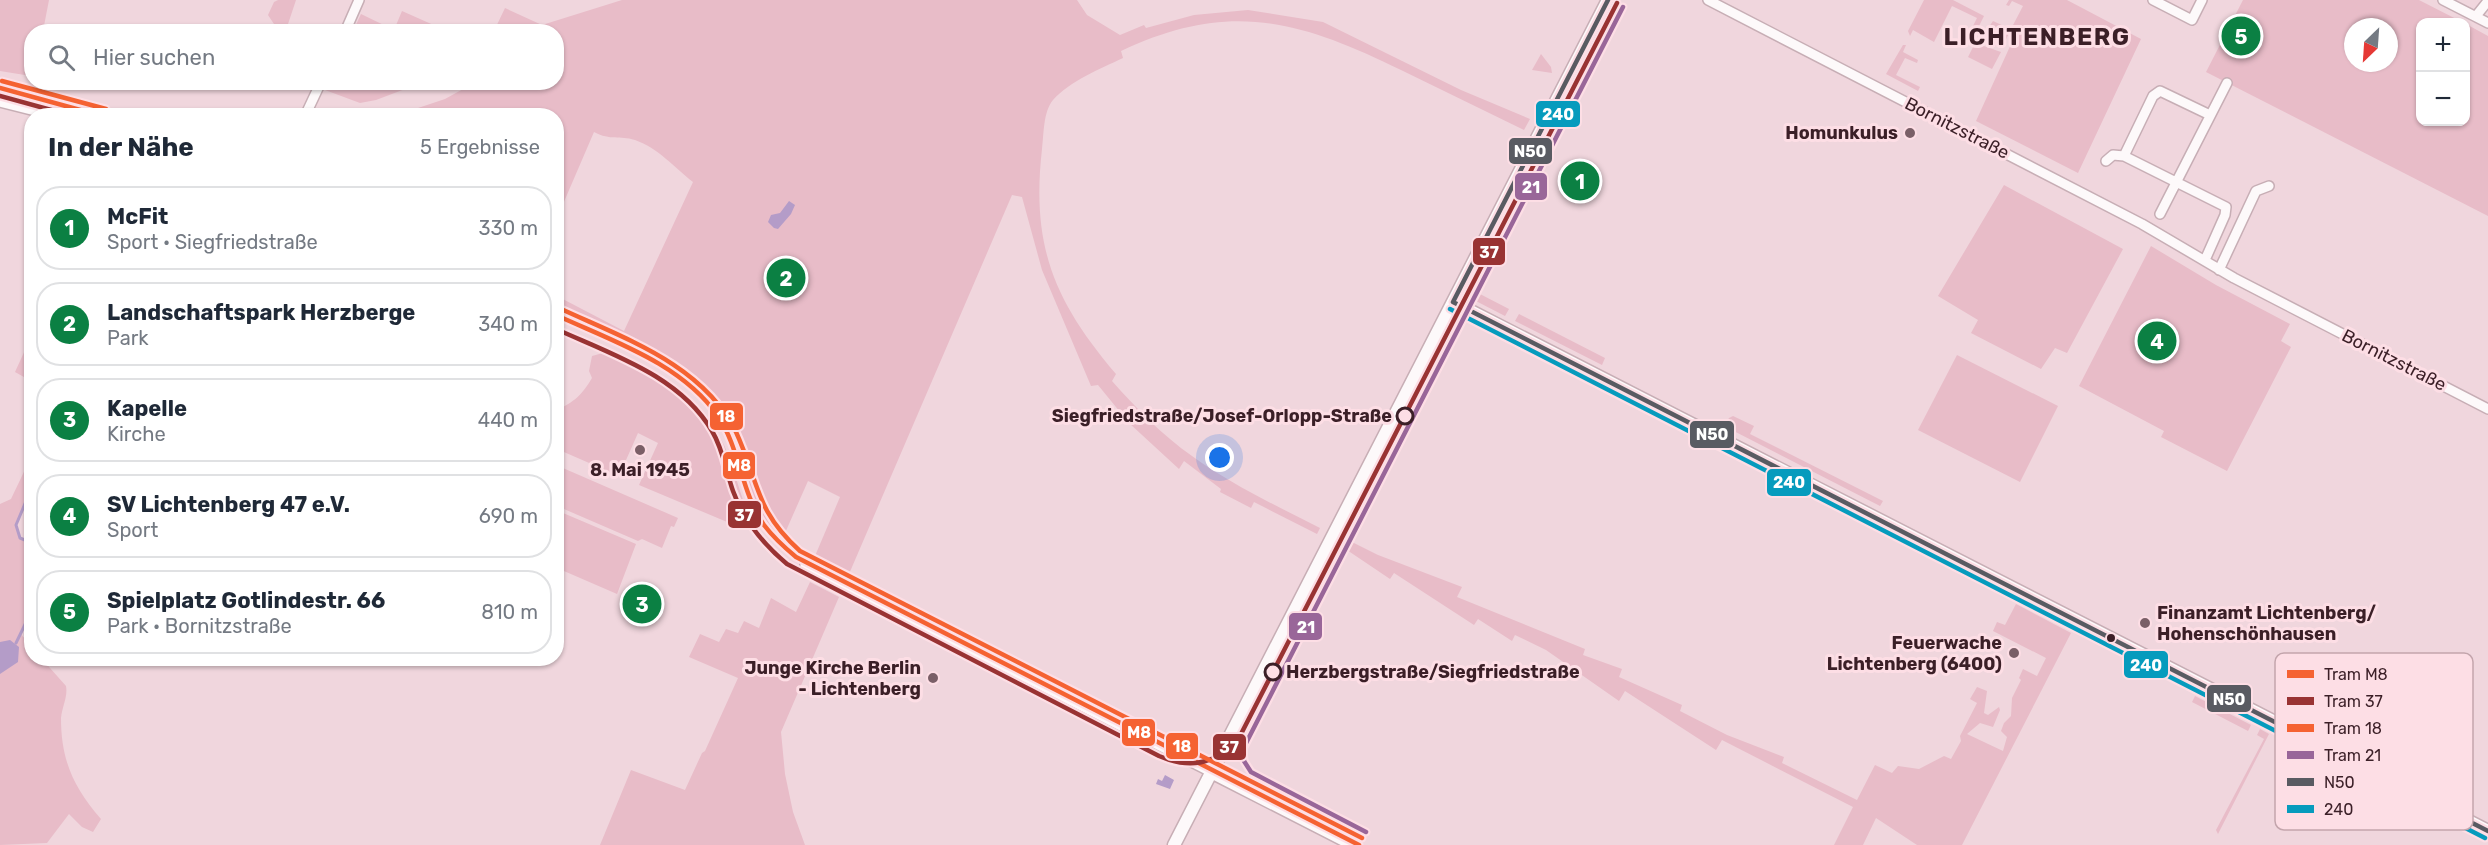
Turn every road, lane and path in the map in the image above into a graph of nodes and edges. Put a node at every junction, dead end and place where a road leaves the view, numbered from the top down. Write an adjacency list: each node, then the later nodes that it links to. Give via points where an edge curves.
1 (360, 0): 10 (street)
2 (1608, 0): 24 (street)
3 (1708, 0): 22 (street, Bornitzstraße, via 2168,237)
4 (2154, 0): 5 (street, via 2192,20)
5 (2202, 0)
6 (2443, 0): 8 (street)
7 (2488, 1): 8 (street)
8 (2476, 16): 9 (street)
9 (2488, 23)
10 (349, 24)
11 (2227, 83): 16 (street)
12 (317, 90): 15 (street)
13 (0, 102): 14 (street)
14 (24, 108)
15 (309, 108)
16 (2210, 115): 17 (street, via 2160,91 2153,96); 19 (street)
17 (2124, 156): 18 (street, via 2113,155); 19 (street)
18 (2106, 161)
19 (2177, 181): 21 (street); 22 (street, via 2223,204 2227,210)
20 (2269, 186): 23 (street, via 2256,191)
21 (2160, 214)
22 (2205, 260): 23 (street, Bornitzstraße)
23 (2219, 270): 25 (street, Bornitzstraße)
24 (1453, 302): 27 (street); 28 (street)
25 (2488, 409)
26 (805, 565): 28 (street)
27 (2275, 722)
28 (1211, 772): 31 (street); 32 (street)
29 (2473, 823): 30 (street)
30 (2488, 831)
31 (1174, 845)
32 (1354, 845)

